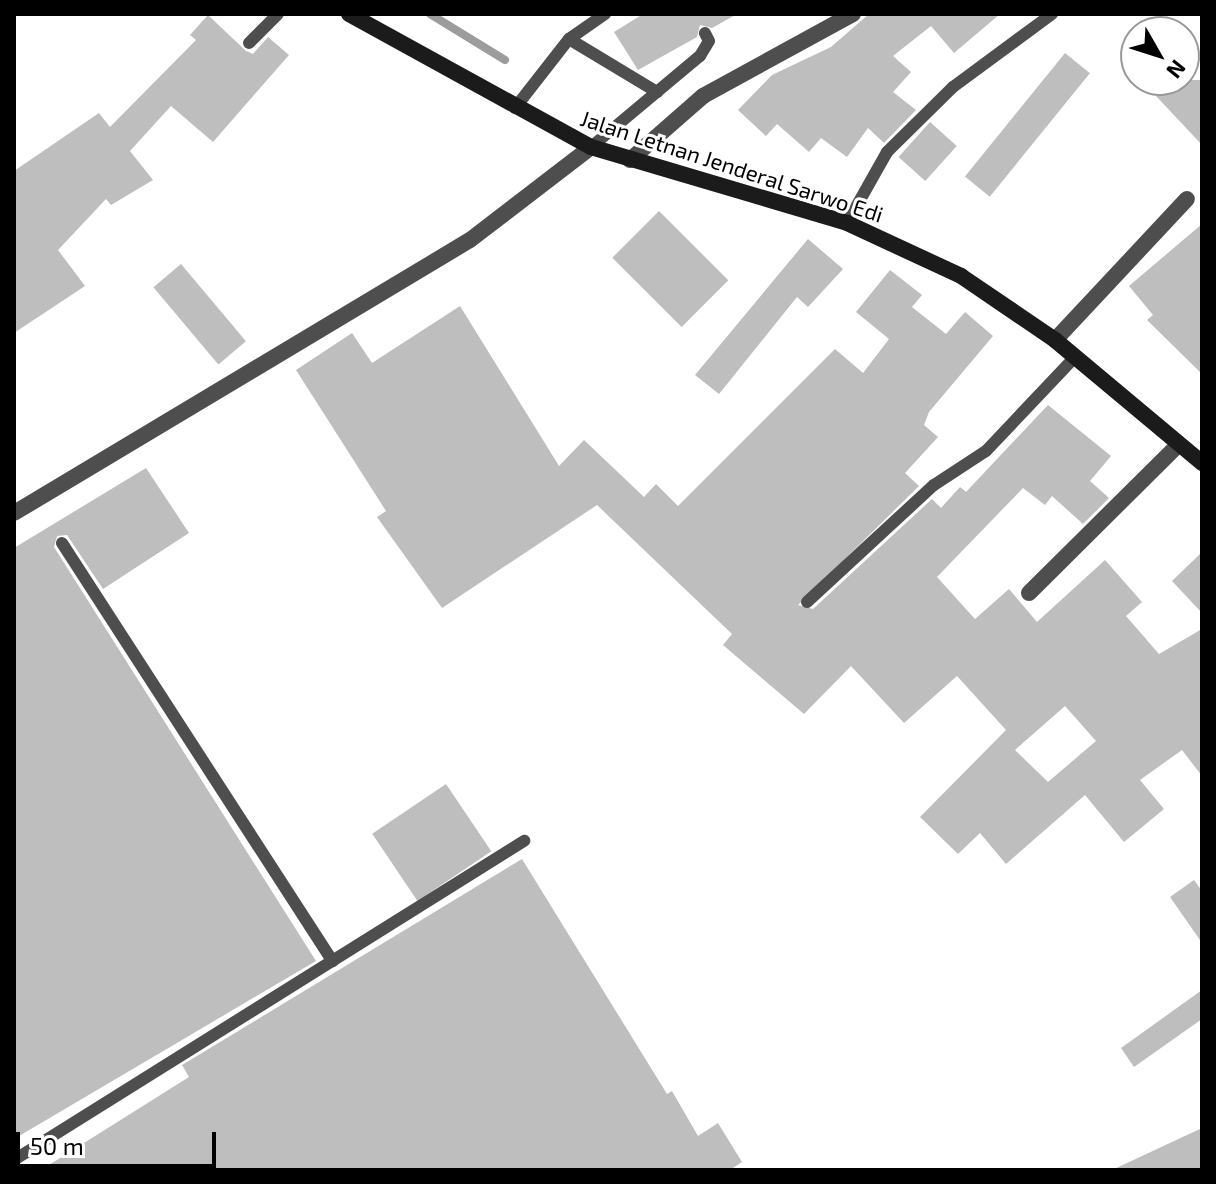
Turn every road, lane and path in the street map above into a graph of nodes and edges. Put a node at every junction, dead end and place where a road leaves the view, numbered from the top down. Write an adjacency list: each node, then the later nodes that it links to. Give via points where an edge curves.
1 (278, 14): 8 (lane)
2 (349, 14): 10 (main road, Jalan Letnan Jenderal Sarwo Edi)
3 (605, 14): 7 (lane)
4 (853, 14): 12 (street, via 703,96)
5 (1052, 14): 14 (lane, via 953,87 887,152)
6 (705, 33): 9 (lane, via 708,47)
7 (569, 39): 9 (lane); 10 (lane)
8 (249, 43)
9 (657, 92): 11 (lane)
10 (515, 108): 11 (main road, Jalan Letnan Jenderal Sarwo Edi)
11 (591, 147): 12 (main road, Jalan Letnan Jenderal Sarwo Edi); 19 (street, via 470,240)
12 (630, 160): 14 (main road, Jalan Letnan Jenderal Sarwo Edi)
13 (1187, 199): 15 (street)
14 (847, 223): 15 (main road, Jalan Letnan Jenderal Sarwo Edi, via 961,276)
15 (1055, 340): 16 (main road, Jalan Letnan Jenderal Sarwo Edi)
16 (1075, 357): 17 (main road, Jalan Letnan Jenderal Sarwo Edi); 22 (lane, via 986,451 934,485)
17 (1179, 444): 18 (main road, Jalan Letnan Jenderal Sarwo Edi); 21 (street)
18 (1202, 463)
19 (14, 513)
20 (62, 543): 24 (lane)
21 (1029, 593)
22 (807, 602)
23 (524, 841): 24 (lane)
24 (332, 961): 25 (lane)
25 (14, 1160)

